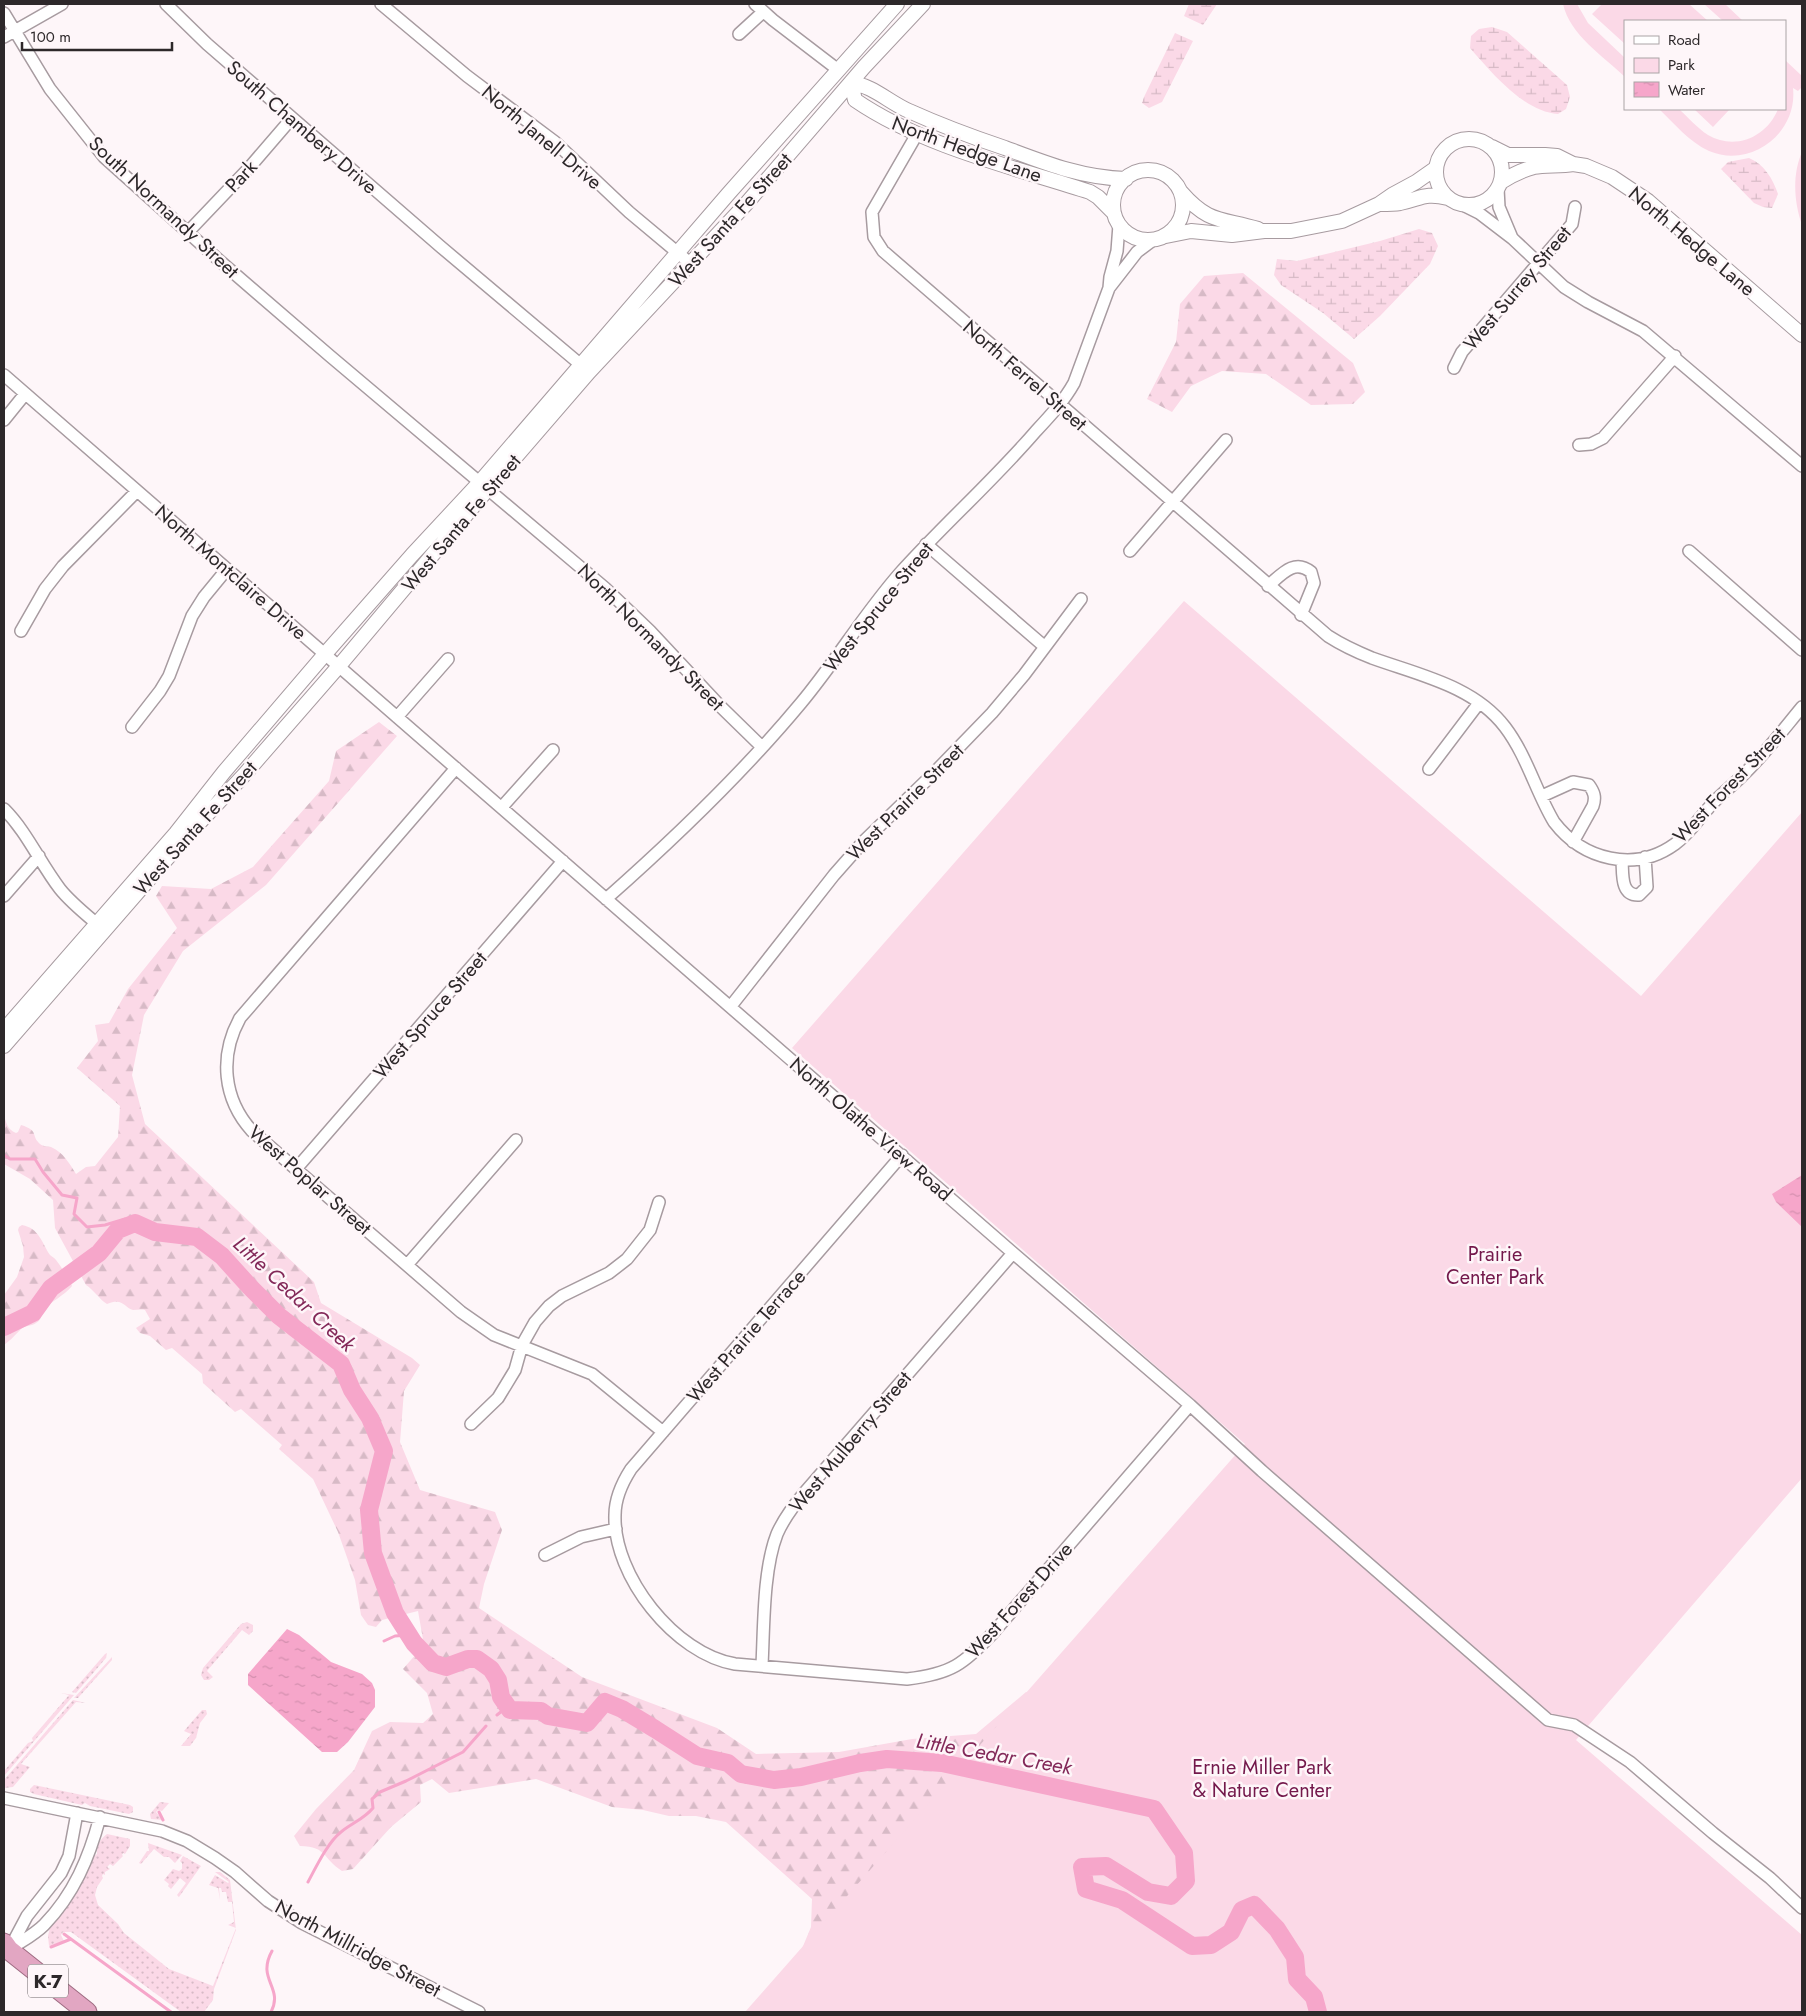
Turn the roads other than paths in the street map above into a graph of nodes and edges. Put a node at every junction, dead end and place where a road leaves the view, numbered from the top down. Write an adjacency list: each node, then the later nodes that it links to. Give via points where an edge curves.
1 (62, 4): 8 (street)
2 (166, 4): 13 (street, South Chambery Drive)
3 (382, 4): 30 (street, North Janell Drive, via 467,76 555,142)
4 (897, 4): 11 (street, West Santa Fe Street)
5 (923, 4): 12 (street, West Santa Fe Street)
6 (759, 8): 9 (street); 11 (street)
7 (4, 13): 8 (street, South Normandy Street)
8 (14, 30): 10 (street); 27 (street, South Normandy Street, via 50,89 104,156)
9 (738, 34)
10 (4, 36)
11 (837, 70): 12 (street); 30 (street, West Santa Fe Street)
12 (851, 83): 14 (street, North Hedge Lane, via 856,100); 18 (street, North Hedge Lane, via 865,86 925,118 1037,160 1072,172); 31 (street, West Santa Fe Street)
13 (292, 118): 27 (street, Park); 38 (street, South Chambery Drive)
14 (917, 134): 25 (street, North Hedge Lane, via 1090,192); 41 (street, North Ferrel Street, via 872,212 874,237 883,251)
15 (1492, 147): 16 (street, North Hedge Lane, via 1508,155 1557,156); 17 (street, via 1474,139 1454,142 1439,157); 19 (street, via 1502,163)
16 (1573, 164): 19 (street, North Hedge Lane, via 1536,166 1520,171); 34 (street, North Hedge Lane, via 1601,172 1636,191)
17 (1436, 168): 21 (street, via 1438,184); 22 (street)
18 (1126, 179): 20 (street, via 1140,171 1154,170 1173,180); 25 (street, via 1115,194)
19 (1500, 186): 23 (street, via 1484,203); 29 (street, via 1499,206)
20 (1180, 191): 26 (street, via 1202,213 1218,221); 28 (street, via 1183,211 1180,221 1174,230)
21 (1448, 198): 22 (street, via 1434,194 1401,203); 23 (street)
22 (1379, 204): 26 (street, via 1342,221 1312,228)
23 (1464, 206): 29 (street, via 1479,213)
24 (1575, 206): 32 (street, West Surrey Street, via 1572,224)
25 (1117, 219): 28 (street, via 1134,237); 33 (street, West Spruce Street, via 1117,251)
26 (1264, 231): 28 (street, via 1232,235 1191,231)
27 (188, 232): 35 (street, South Normandy Street)
28 (1159, 238): 33 (street, West Spruce Street, via 1137,252)
29 (1513, 239): 32 (street)
30 (678, 253): 31 (street, North Janell Drive); 38 (street, West Santa Fe Street)
31 (690, 264): 38 (street, West Santa Fe Street)
32 (1538, 264): 36 (street, via 1564,287 1643,331); 37 (street, West Surrey Street, via 1462,352)
33 (1109, 288): 41 (street, West Spruce Street, via 1074,384)
34 (1802, 334)
35 (330, 356): 46 (street, North Normandy Street)
36 (1674, 356): 44 (street, via 1603,438 1592,444); 45 (street)
37 (1454, 368)
38 (585, 369): 46 (street, West Santa Fe Street)
39 (4, 375): 40 (street, North Montclaire Drive)
40 (25, 394): 42 (street); 47 (street, North Montclaire Drive)
41 (1058, 405): 48 (street, North Ferrel Street); 49 (street, West Spruce Street, via 1018,452)
42 (4, 420)
43 (1226, 440): 48 (street)
44 (1579, 445)
45 (1802, 466)
46 (483, 486): 59 (street, West Santa Fe Street, via 412,555); 61 (street, West Santa Fe Street); 66 (street, North Normandy Street, via 605,588)
47 (137, 491): 52 (street, North Montclaire Drive); 56 (street, via 63,566 45,589)
48 (1172, 503): 50 (street); 53 (street, North Ferrel Street)
49 (926, 544): 57 (street); 66 (street, West Spruce Street, via 898,575 801,703)
50 (1130, 551)
51 (1689, 551): 58 (street)
52 (227, 569): 59 (street, North Montclaire Drive); 65 (street, via 204,596 192,616 169,676)
53 (1268, 586): 55 (street, North Ferrel Street); 55 (street, via 1295,566 1311,572 1314,583)
54 (1081, 599): 57 (street, West Prairie Street)
55 (1301, 615): 62 (street, North Ferrel Street, via 1349,649 1445,683)
56 (21, 631)
57 (1045, 647): 81 (street, West Prairie Street, via 992,713 834,875)
58 (1802, 650)
59 (326, 654): 61 (street, North Olathe View Road); 80 (street, West Santa Fe Street, via 224,772)
60 (448, 659): 64 (street)
61 (339, 666): 64 (street, North Olathe View Road); 80 (street, West Santa Fe Street)
62 (1480, 703): 69 (street); 70 (street, North Ferrel Street, via 1514,740)
63 (1802, 707): 75 (street, West Forest Street, via 1748,770 1687,833 1676,843)
64 (398, 717): 68 (street, North Olathe View Road)
65 (132, 727)
66 (762, 747): 79 (street, West Spruce Street, via 692,821)
67 (553, 750): 71 (street)
68 (456, 768): 71 (street, North Olathe View Road); 86 (street, West Poplar Street, via 235,1027 226,1064 236,1108 252,1131)
69 (1429, 769)
70 (1542, 796): 73 (street, North Ferrel Street, via 1554,822); 73 (street, via 1573,782 1589,785 1594,792 1594,806)
71 (502, 807): 77 (street, North Olathe View Road)
72 (4, 809): 74 (street)
73 (1573, 842): 76 (street, North Ferrel Street, via 1592,853)
74 (39, 856): 78 (street); 80 (street, via 60,889)
75 (1648, 856): 76 (street, North Ferrel Street); 76 (street, via 1648,887 1639,895 1628,893 1624,888)
76 (1622, 860)
77 (563, 861): 79 (street, North Olathe View Road); 86 (street, West Spruce Street)
78 (4, 896)
79 (606, 898): 81 (street, North Olathe View Road)
80 (100, 927): 82 (street, West Santa Fe Street); 83 (street, West Santa Fe Street)
81 (731, 1006): 85 (street, North Olathe View Road)
82 (4, 1030)
83 (4, 1046)
84 (516, 1140): 89 (street)
85 (902, 1155): 88 (street, North Olathe View Road); 93 (street, West Prairie Terrace)
86 (296, 1169): 89 (street, West Poplar Street)
87 (659, 1202): 90 (street, via 650,1230 627,1259 609,1273 549,1306)
88 (1013, 1253): 91 (street, North Olathe View Road); 96 (street, West Mulberry Street, via 805,1492 784,1521 772,1550 767,1581)
89 (407, 1265): 90 (street, West Poplar Street, via 461,1312 494,1335)
90 (522, 1345): 92 (street, via 515,1370 503,1391); 93 (street, West Poplar Street, via 592,1374)
91 (1190, 1405): 96 (street, West Forest Drive, via 993,1633 959,1665 946,1672 907,1679); 100 (street, North Olathe View Road, via 1548,1720 1574,1725 1630,1762)
92 (471, 1424)
93 (663, 1432): 94 (street, West Prairie Terrace, via 623,1482 616,1506)
94 (616, 1529): 95 (street, via 581,1537); 96 (street, West Prairie Terrace, via 626,1566 650,1607 671,1631 712,1657 735,1664)
95 (545, 1556)
96 (762, 1665)
97 (4, 1798): 98 (street, North Millridge Street)
98 (77, 1813): 99 (street, North Millridge Street); 101 (street, via 69,1856)
99 (100, 1817): 101 (street, via 90,1851 70,1894 42,1926); 103 (street, North Millridge Street, via 162,1831 187,1841 235,1872 268,1901 302,1924)
100 (1802, 1908)
101 (5, 1949): 102 (highway, K-7)
102 (87, 2012)
103 (479, 2012)

